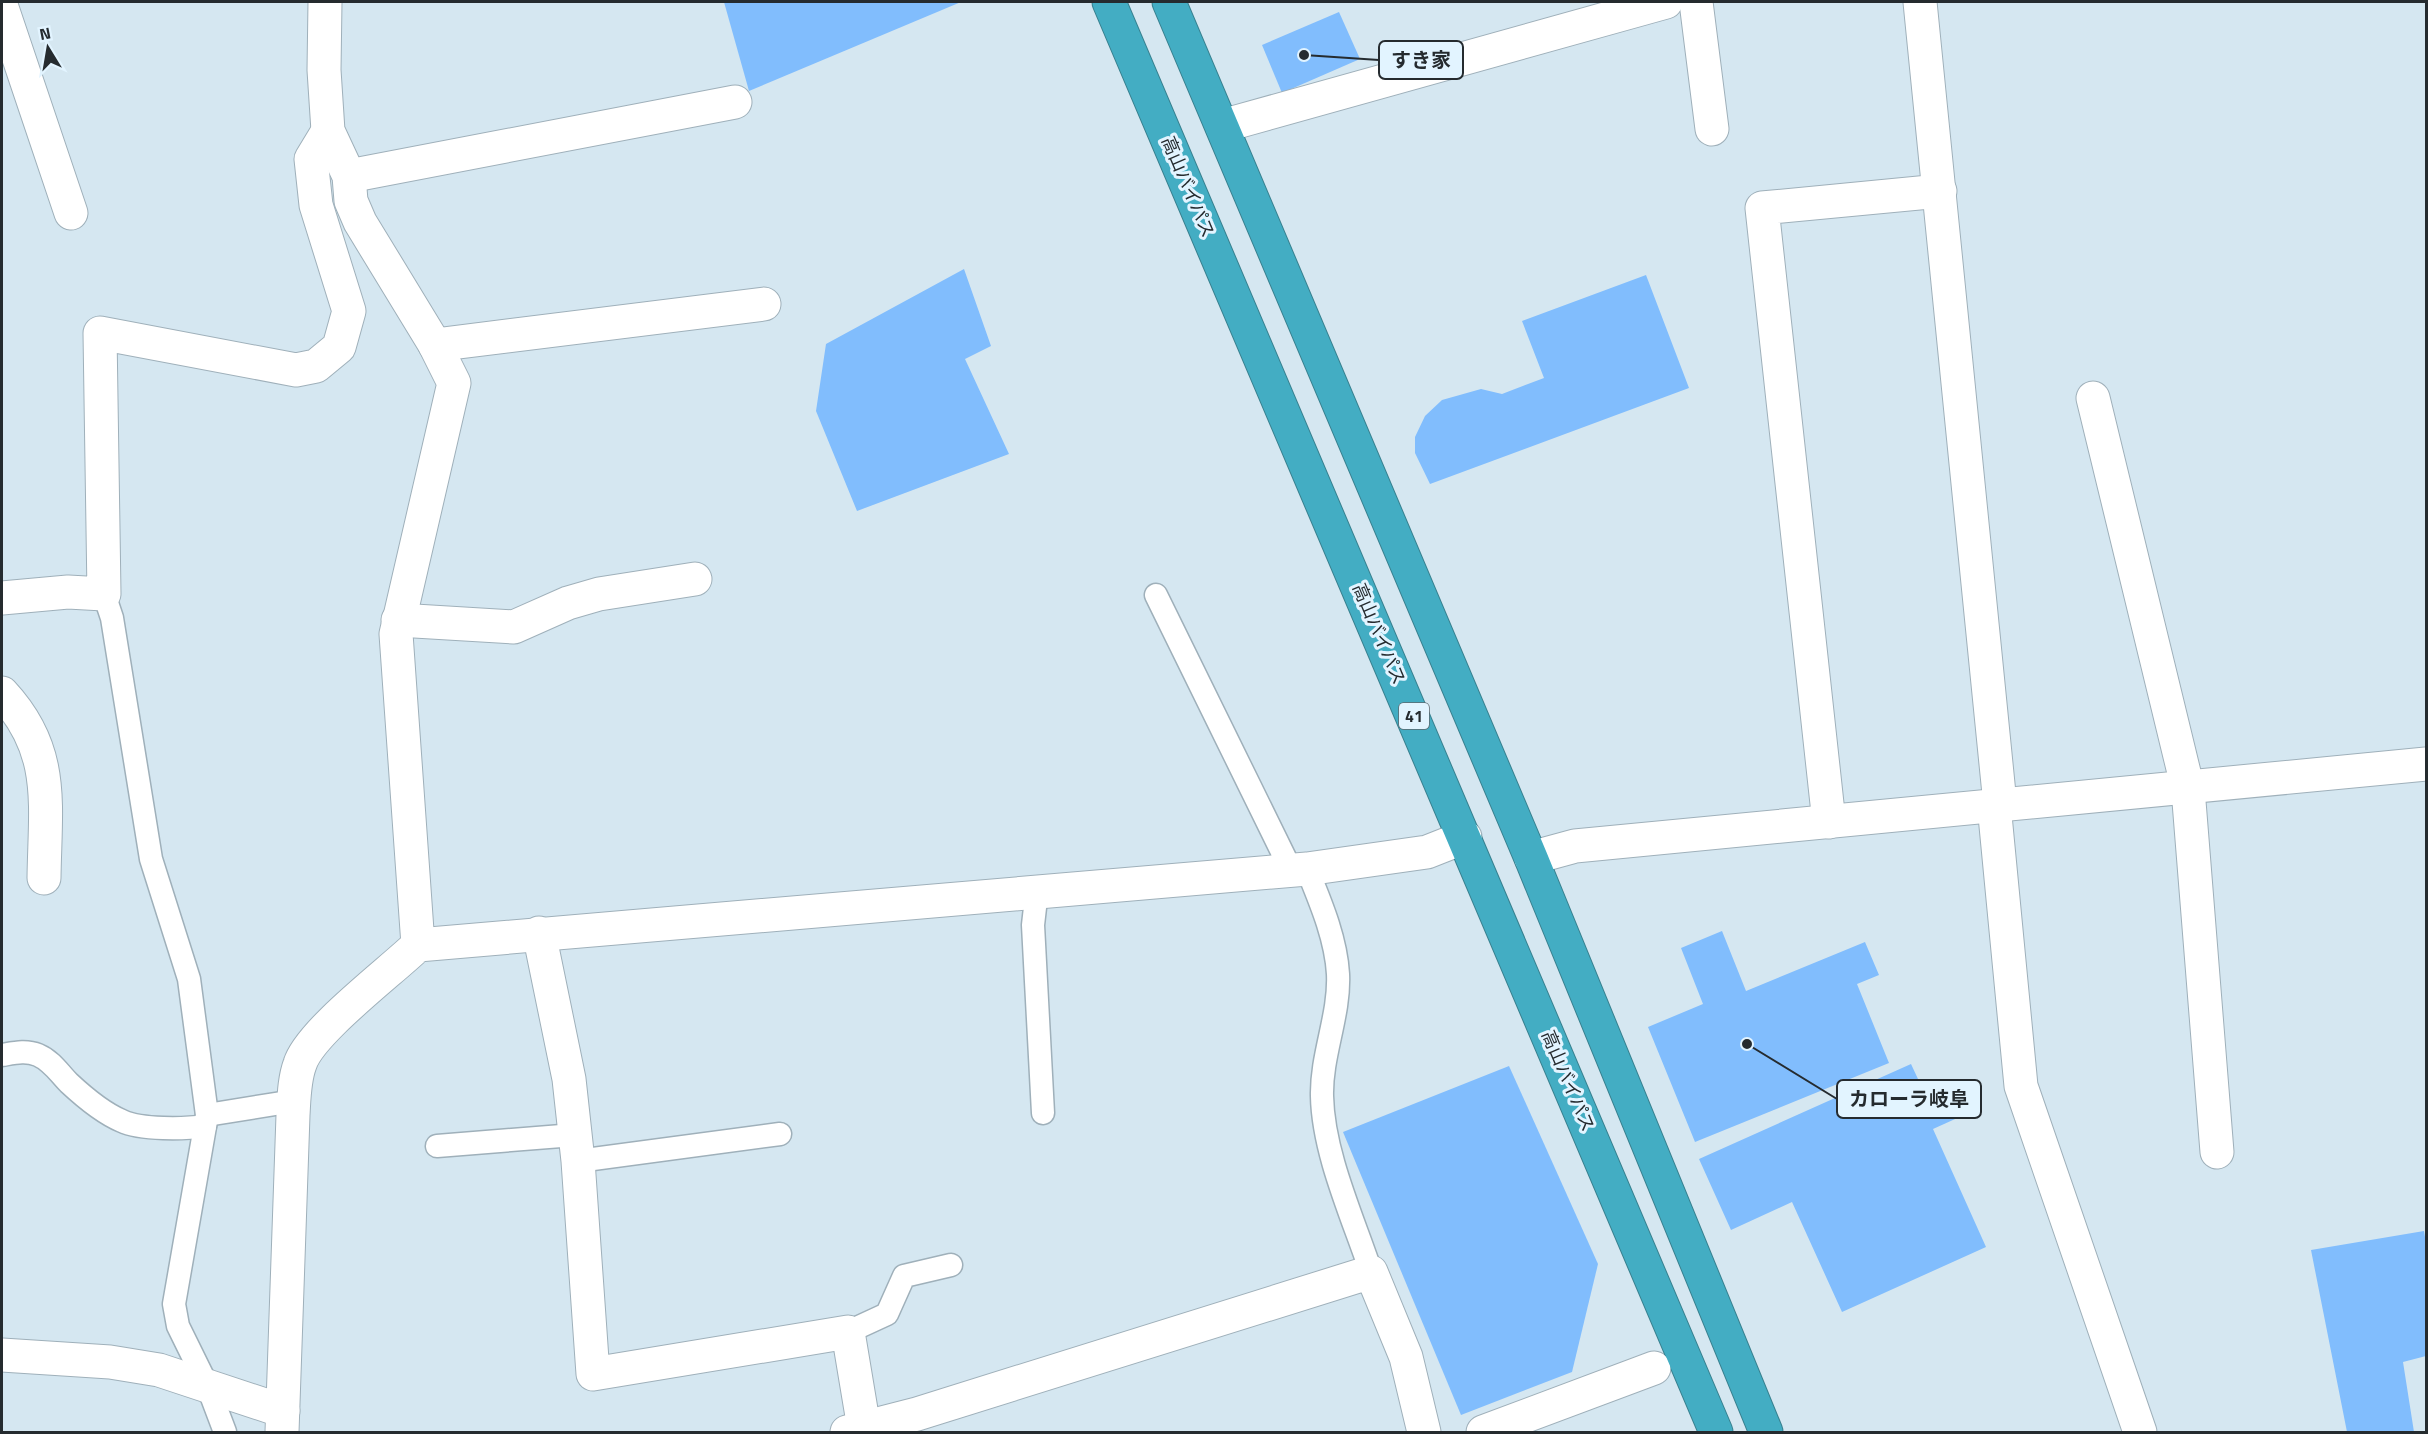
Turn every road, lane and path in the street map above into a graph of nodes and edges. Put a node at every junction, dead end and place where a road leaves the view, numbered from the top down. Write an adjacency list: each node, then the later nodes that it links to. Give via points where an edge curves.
1 (326, 2): 11 (street, via 324,70)
2 (1109, 2): 28 (highway, 高山バイパス / 41)
3 (1169, 2): 9 (highway)
4 (1665, 2): 9 (street)
5 (1696, 2): 10 (street)
6 (1920, 2): 13 (street)
7 (2, 8): 14 (street)
8 (735, 102): 12 (street)
9 (1222, 126): 29 (highway)
10 (1712, 129)
11 (328, 131): 12 (street); 19 (street, via 311,159 316,205 349,311 339,346 328,358 316,366 296,370 100,333)
12 (349, 176): 16 (street, via 351,201 360,222)
13 (1940, 191): 26 (street); 27 (street, via 1762,208)
14 (71, 213)
15 (764, 304): 16 (street)
16 (435, 345): 22 (street, via 454,383)
17 (2094, 398): 25 (street)
18 (695, 579): 22 (street, via 599,594 514,627)
19 (104, 594): 21 (street, via 68,592); 38 (lane, via 114,629 152,859 189,980)
20 (1156, 595): 30 (lane)
21 (2, 598)
22 (398, 620): 34 (street)
23 (2, 693): 31 (street, via 25,720 40,753 45,790)
24 (2427, 764): 25 (street)
25 (2188, 789): 26 (street); 42 (street)
26 (1997, 805): 27 (street); 56 (street, via 2021,1086)
27 (1829, 822): 29 (street, via 1575,846)
28 (1465, 837): 30 (street, via 1427,852); 54 (highway, 高山バイパス / 41)
29 (1531, 858): 55 (highway)
30 (1299, 869): 32 (street); 44 (lane, via 1323,908 1338,974 1324,1073 1323,1115)
31 (44, 878)
32 (1037, 890): 33 (street); 37 (lane, via 1033,925)
33 (539, 933): 34 (street); 41 (street, via 569,1079)
34 (418, 945): 36 (street, via 310,1044 300,1063)
35 (2, 1055): 38 (lane, via 38,1055 92,1102 123,1122 183,1130)
36 (294, 1101): 38 (lane); 49 (street)
37 (1043, 1113)
38 (206, 1120): 48 (lane, via 174,1304 178,1326)
39 (780, 1134): 41 (lane)
40 (437, 1146): 41 (lane)
41 (576, 1148): 45 (street, via 593,1374)
42 (2217, 1152)
43 (951, 1265): 45 (lane, via 904,1276 887,1314)
44 (1371, 1272): 50 (street); 52 (street, via 1406,1357)
45 (848, 1332): 50 (street)
46 (2, 1355): 48 (street, via 110,1362 159,1370)
47 (1654, 1368): 53 (street)
48 (208, 1387): 49 (street); 51 (lane)
49 (282, 1422)
50 (856, 1430)
51 (225, 1432)
52 (1424, 1432)
53 (1483, 1432)
54 (1716, 1432)
55 (1766, 1432)
56 (2140, 1432)

